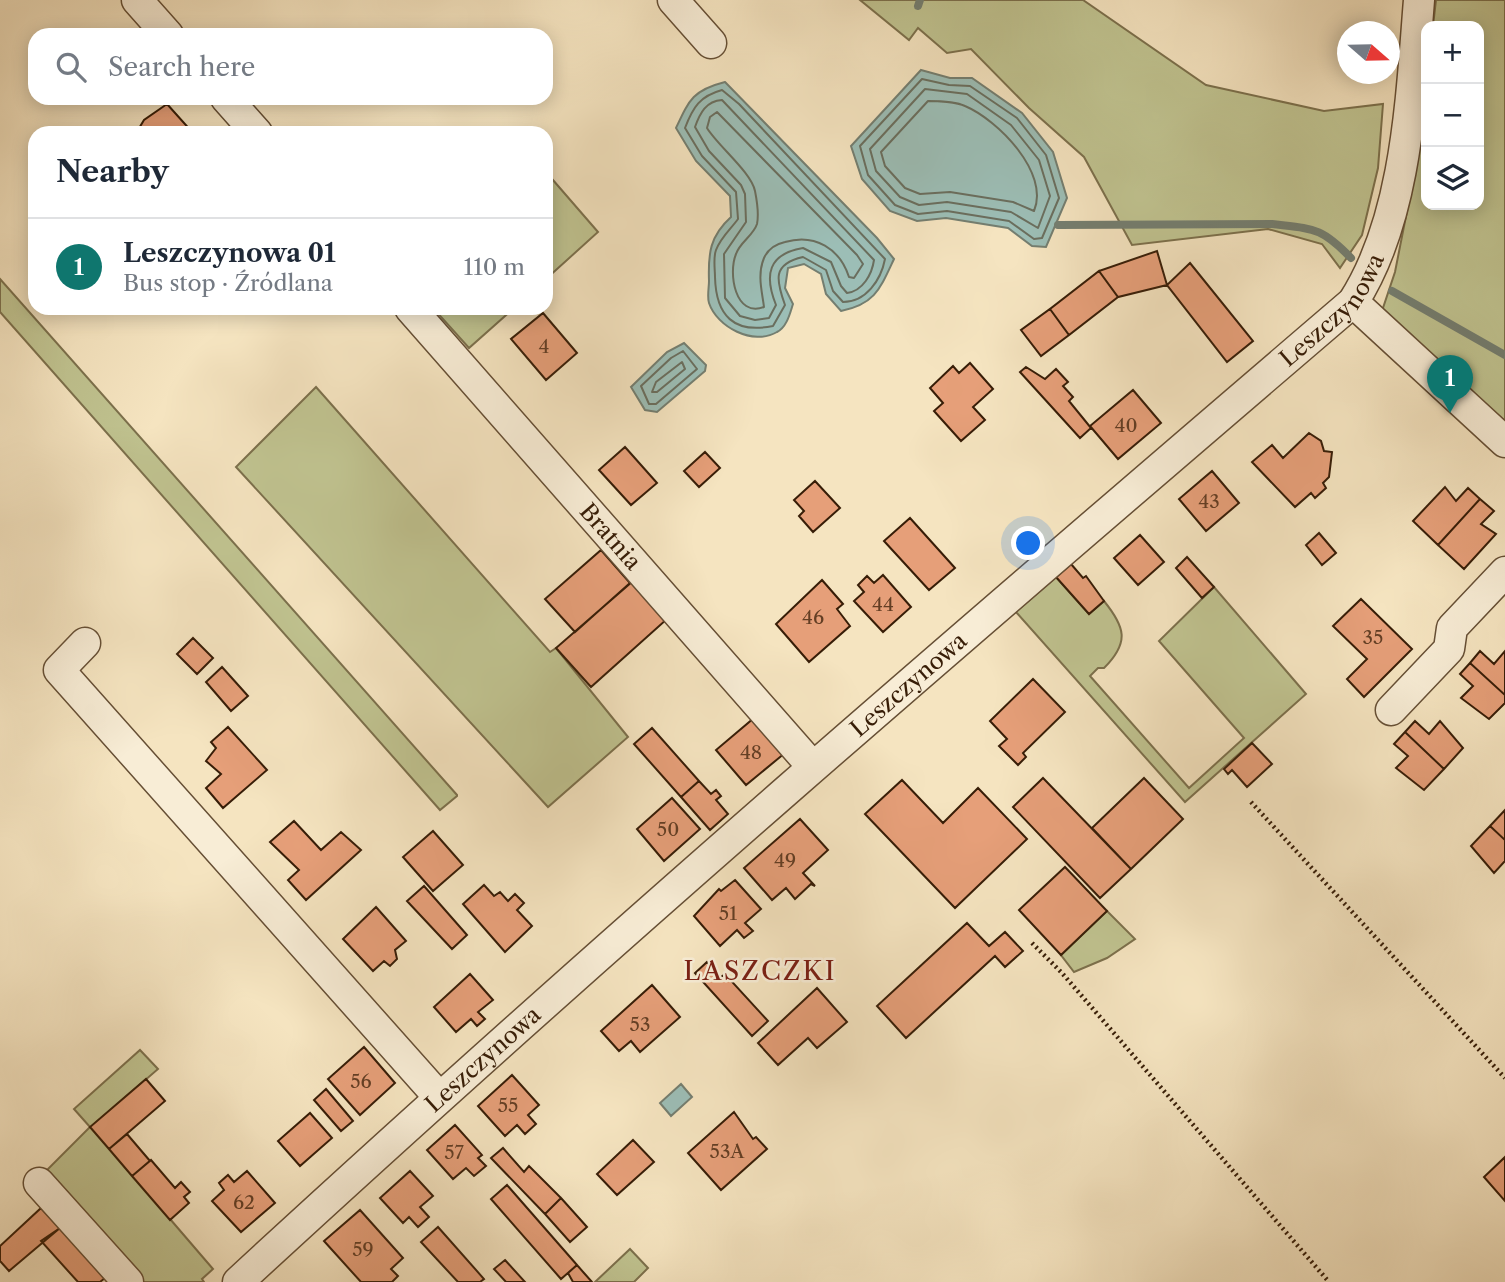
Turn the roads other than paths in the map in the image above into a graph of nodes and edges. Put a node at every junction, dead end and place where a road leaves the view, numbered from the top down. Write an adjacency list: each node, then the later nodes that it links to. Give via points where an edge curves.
1 (137, 0): 4 (street)
2 (673, 0): 5 (street)
3 (1419, 0): 8 (street, Leszczynowa, via 1395,197 1369,278)
4 (163, 28)
5 (711, 43)
6 (232, 105): 7 (street)
7 (251, 126)
8 (1353, 302): 10 (street); 14 (street, Leszczynowa)
9 (416, 315): 14 (street, Bratnia)
10 (1505, 442)
11 (1505, 572): 13 (street, via 1452,628 1449,649)
12 (85, 643): 15 (street, via 59,670)
13 (1391, 710)
14 (811, 766): 15 (street, Leszczynowa)
15 (439, 1097): 18 (street, Leszczynowa)
16 (39, 1183): 17 (street)
17 (128, 1282)
18 (238, 1282)

